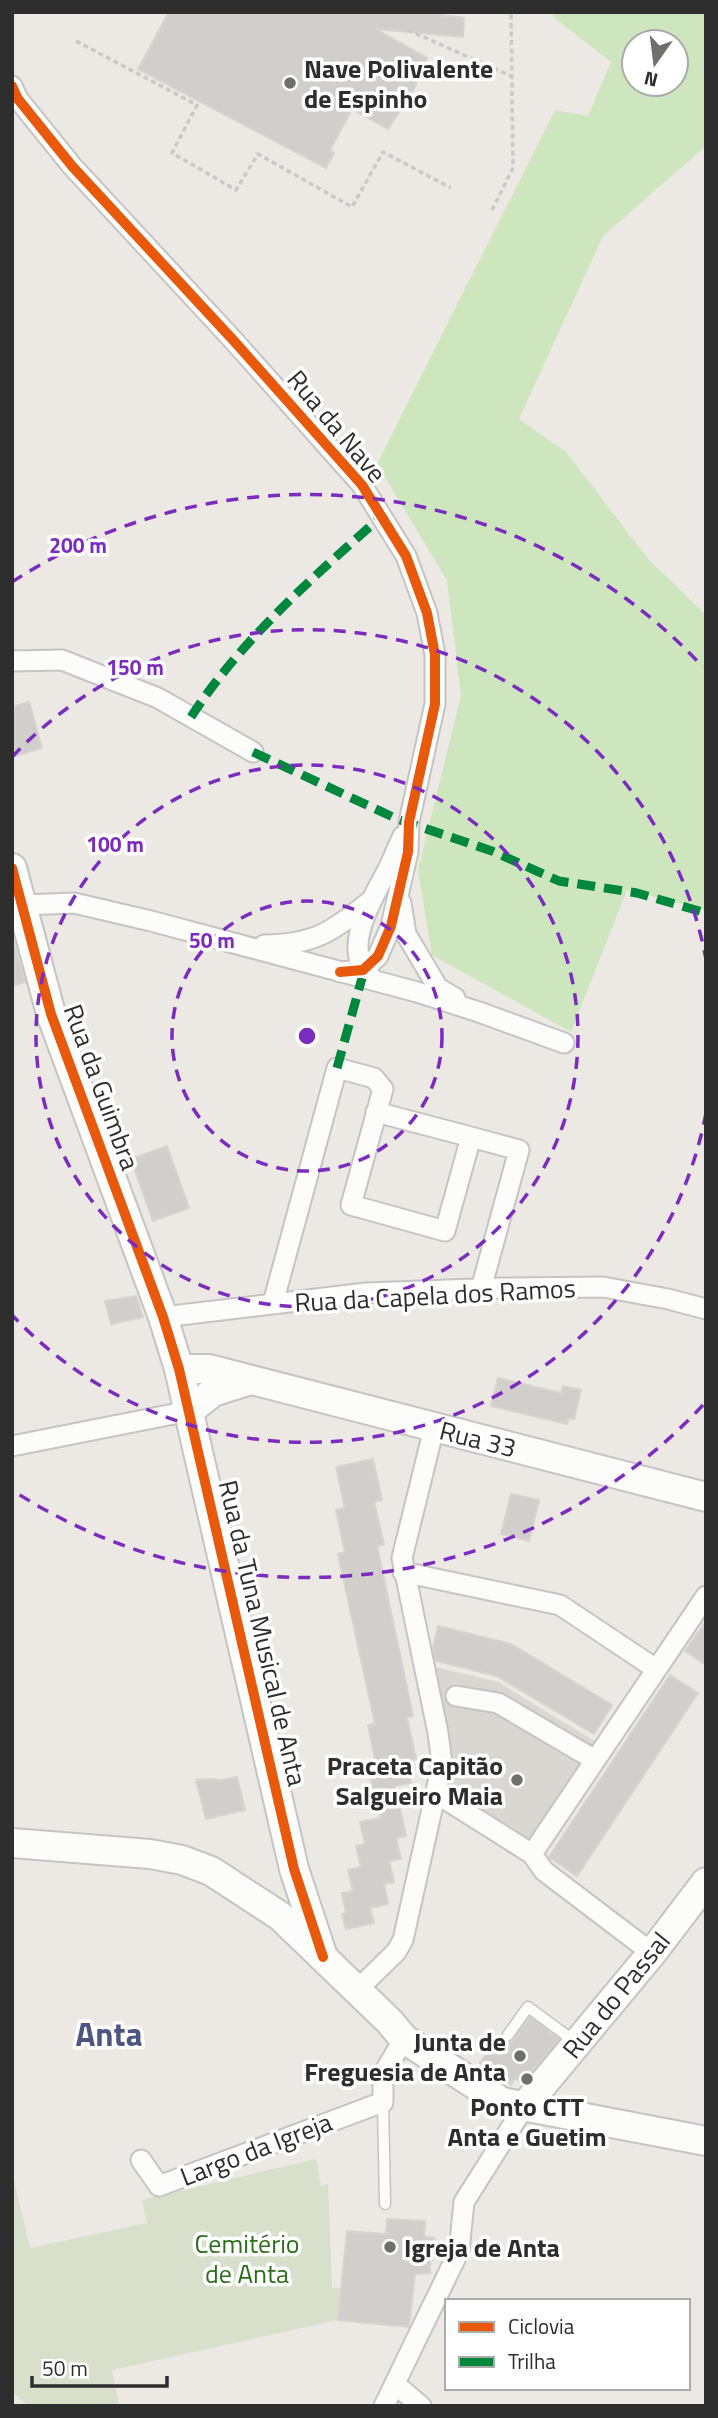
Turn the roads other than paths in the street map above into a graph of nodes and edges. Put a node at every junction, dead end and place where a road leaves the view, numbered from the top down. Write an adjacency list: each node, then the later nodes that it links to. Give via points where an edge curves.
1 (12, 86): 4 (street, Rua da Nave, via 72,166 362,485 406,555 428,613 435,655 435,704)
2 (12, 661): 3 (street, via 62,660 158,698)
3 (253, 752)
4 (409, 822): 6 (street, Rua da Nave); 7 (street, Rua da Nave)
5 (12, 868): 8 (street, Rua da Guimbra)
6 (401, 881): 10 (street, Rua da Nave, via 391,926); 11 (street, Rua da Nave, via 406,934 438,988)
7 (369, 902): 9 (street, Rua da Nave, via 331,932 290,945); 10 (street, Rua da Nave, via 358,942 359,962)
8 (23, 905): 9 (street, Rua da Nave, via 74,903); 18 (street, Rua da Guimbra, via 51,1014)
9 (239, 945): 10 (street, Rua da Nave)
10 (370, 976): 11 (street, Rua da Nave)
11 (479, 1012): 12 (street, Rua da Nave)
12 (564, 1043)
13 (376, 1112): 14 (street); 14 (street, via 351,1205 445,1231); 16 (street, via 383,1088 374,1078 337,1068)
14 (471, 1137): 15 (street, via 519,1150)
15 (481, 1289): 16 (street, Rua da Capela dos Ramos, via 366,1293); 17 (street, Rua da Capela dos Ramos, via 603,1287)
16 (273, 1303): 18 (street, Rua da Capela dos Ramos)
17 (706, 1309)
18 (163, 1317): 19 (street, Rua da Tuna Musical de Anta)
19 (179, 1369): 20 (street, Rua 33, via 209,1369); 21 (street, Rua da Tuna Musical de Anta)
20 (251, 1380): 21 (street, via 213,1392); 22 (street, Rua 33)
21 (189, 1411): 23 (street); 34 (street, Rua da Tuna Musical de Anta)
22 (434, 1427): 24 (street, Rua 33); 25 (street, via 402,1558)
23 (12, 1446)
24 (706, 1497)
25 (404, 1572): 27 (street, via 559,1605); 30 (street, via 438,1733 442,1764)
26 (706, 1596): 27 (street)
27 (656, 1669): 29 (street)
28 (456, 1696): 29 (street, via 498,1703)
29 (596, 1760): 32 (street)
30 (437, 1794): 32 (street); 39 (street, via 403,1940)
31 (12, 1843): 35 (street, via 183,1860 211,1871)
32 (533, 1854): 37 (street, via 544,1871)
33 (706, 1882): 37 (street, Rua do Passal)
34 (300, 1888): 35 (street); 36 (street, via 295,1913); 38 (street, Rua da Tuna Musical de Anta)
35 (251, 1897): 36 (street)
36 (280, 1916): 38 (street)
37 (652, 1953): 42 (street, Rua do Passal)
38 (323, 1957): 39 (street)
39 (357, 1990): 41 (street)
40 (508, 2035): 42 (lane, via 528,2007)
41 (404, 2039): 43 (street, via 383,2074); 44 (street, via 502,2102)
42 (577, 2043): 44 (street, Rua do Passal)
43 (383, 2102): 46 (street, Largo da Igreja, via 159,2186); 47 (lane)
44 (524, 2107): 45 (street); 48 (street, via 464,2202 459,2251)
45 (706, 2141)
46 (141, 2160)
47 (386, 2204)
48 (395, 2384): 49 (street); 50 (street)
49 (384, 2406)
50 (421, 2406)

